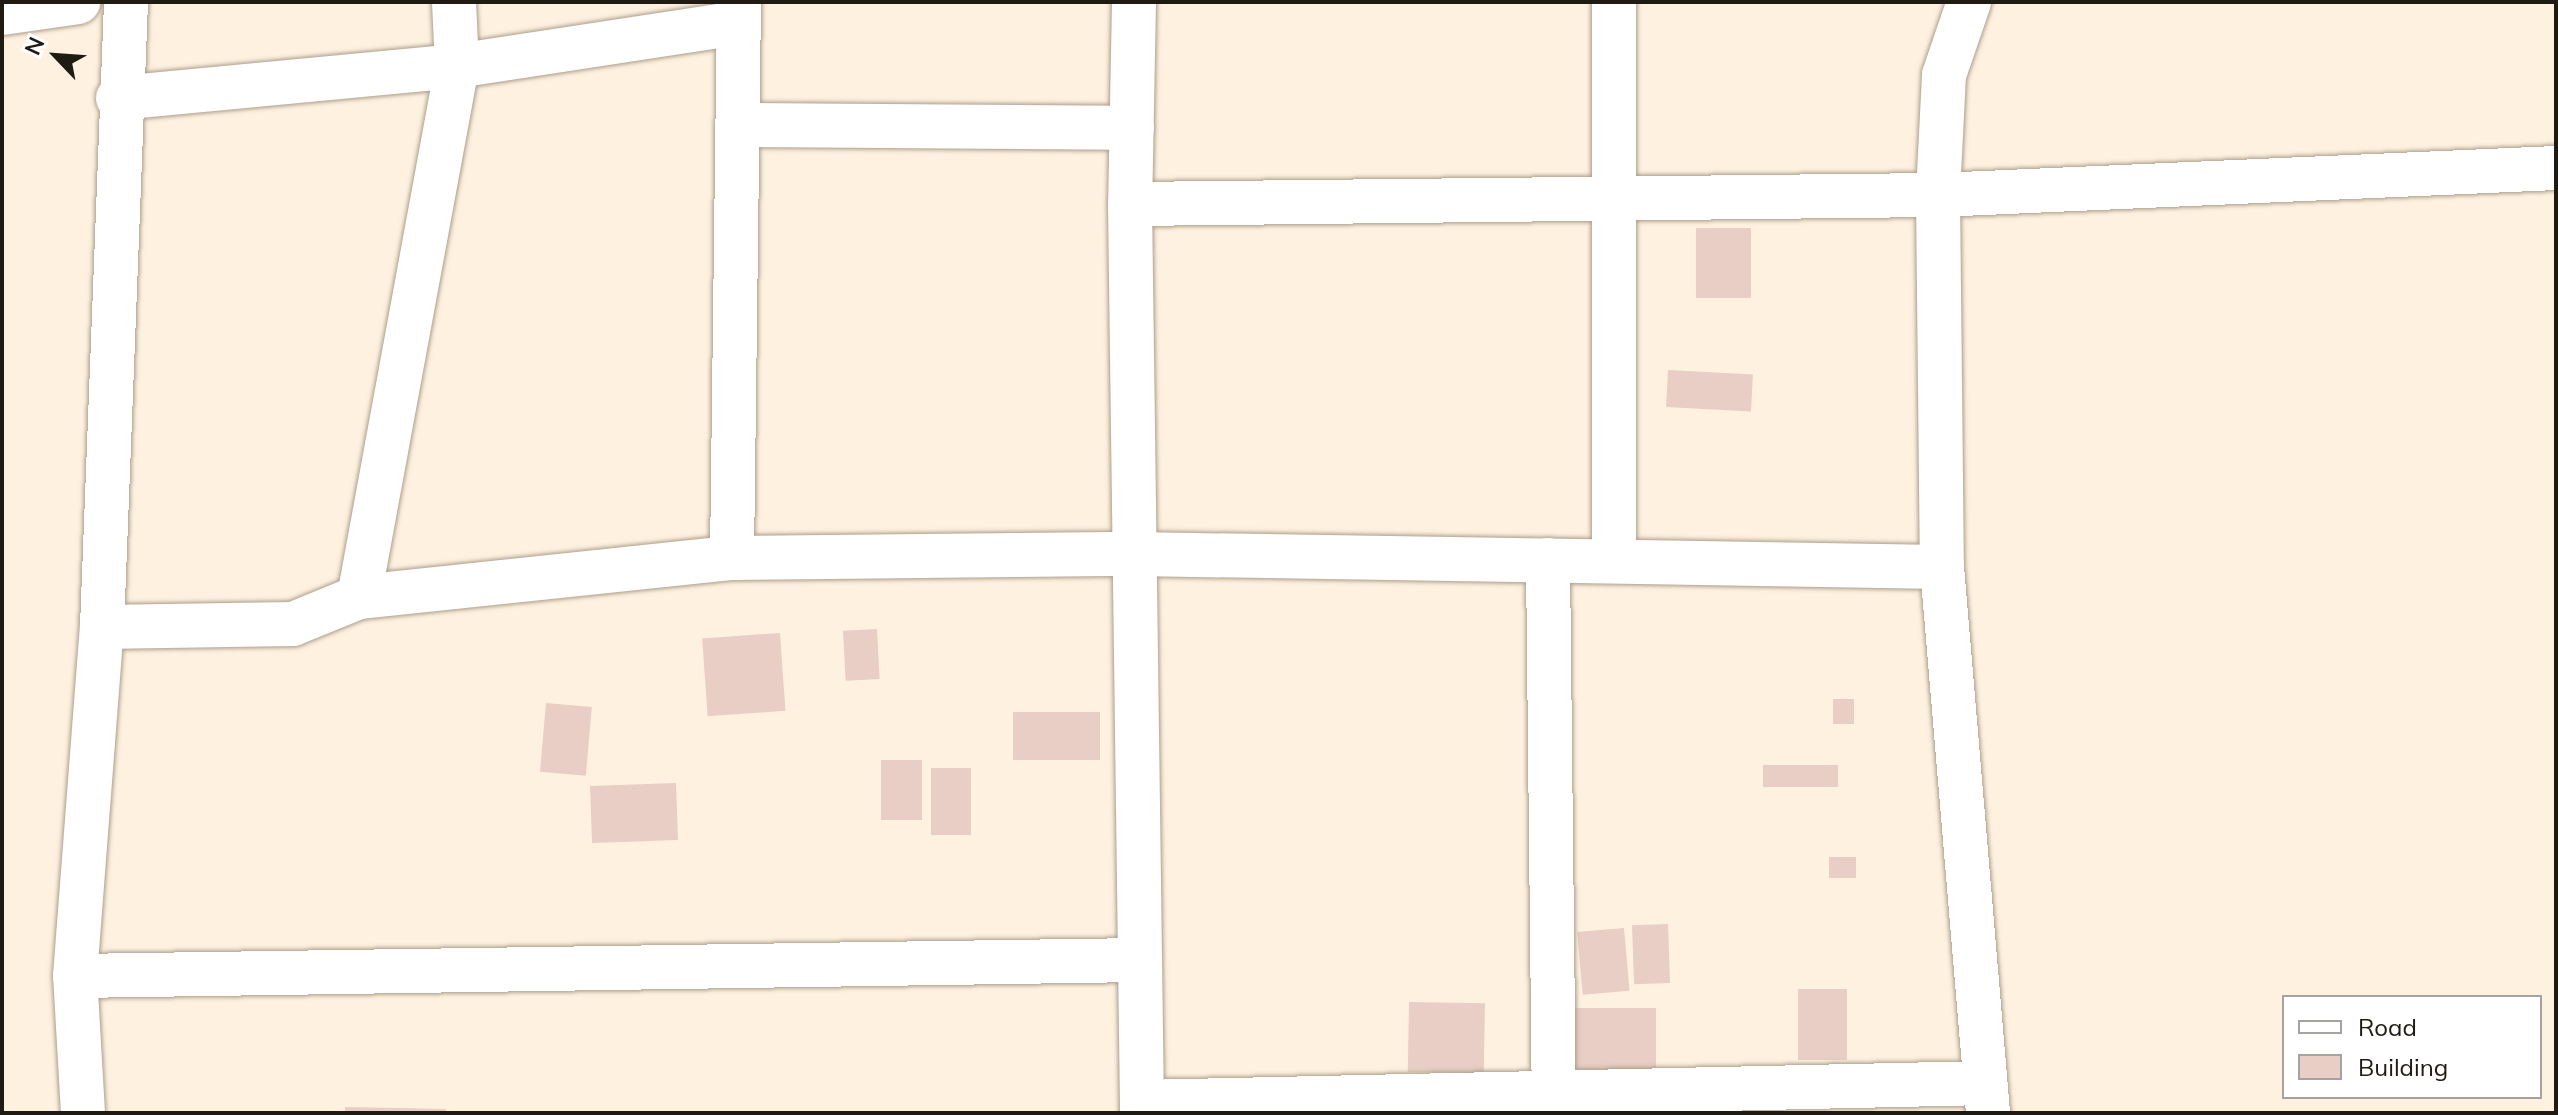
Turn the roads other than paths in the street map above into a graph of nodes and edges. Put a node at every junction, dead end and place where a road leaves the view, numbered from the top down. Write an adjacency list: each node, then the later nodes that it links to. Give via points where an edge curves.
1 (78, 2): 7 (street)
2 (126, 2): 10 (street)
3 (454, 2): 9 (street)
4 (1134, 2): 12 (street)
5 (1614, 2): 15 (street)
6 (1969, 2): 14 (street, via 1944,75)
7 (2, 13)
8 (738, 13): 9 (street); 11 (street)
9 (457, 66): 10 (street); 22 (street)
10 (118, 98): 23 (street)
11 (737, 125): 12 (street); 18 (street)
12 (1132, 128): 16 (street)
13 (2556, 168): 14 (street)
14 (1938, 195): 15 (street); 21 (street)
15 (1616, 199): 16 (street); 20 (street)
16 (1130, 204): 17 (street)
17 (1135, 554): 18 (street); 19 (street); 24 (street)
18 (732, 558): 22 (street)
19 (1548, 560): 20 (street); 27 (street)
20 (1614, 561): 21 (street)
21 (1942, 567): 26 (street)
22 (359, 597): 23 (street, via 293,624)
23 (102, 627): 25 (street)
24 (1140, 960): 25 (street); 28 (street)
25 (75, 976): 29 (street)
26 (1985, 1098): 27 (street)
27 (1554, 1102): 28 (street)
28 (1142, 1107)
29 (83, 1113)

